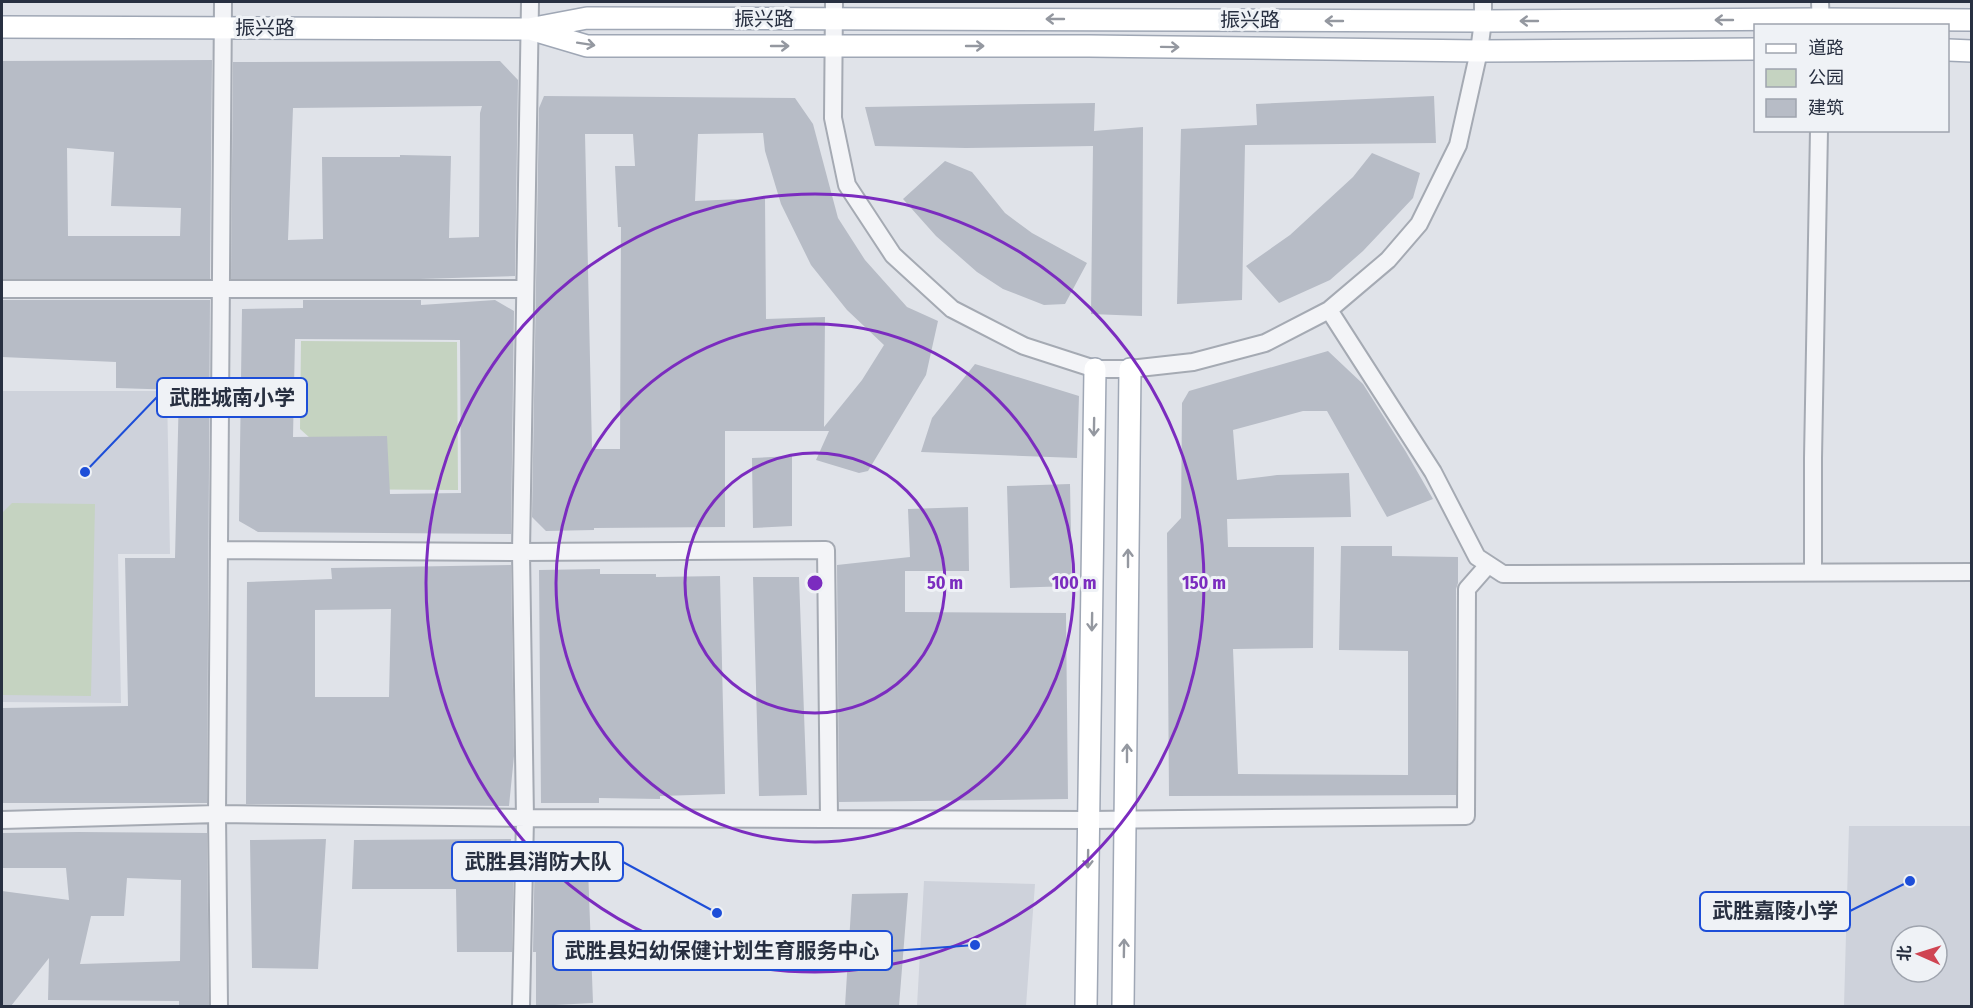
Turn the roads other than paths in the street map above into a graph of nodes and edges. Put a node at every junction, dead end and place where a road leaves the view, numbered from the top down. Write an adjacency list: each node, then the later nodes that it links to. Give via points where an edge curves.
1 (223, 2): 10 (street)
2 (530, 2): 11 (street)
3 (1092, 10): 4 (main road, 振兴路); 5 (main road, 振兴路, one-way to 5); 13 (main road)
4 (1128, 10): 6 (main road, 振兴路, one-way to 4); 14 (main road)
5 (834, 11): 11 (main road, 振兴路, via 587,18); 12 (street)
6 (1483, 11): 7 (main road, 振兴路, one-way to 6); 17 (street)
7 (1821, 15): 8 (main road, 振兴路)
8 (1971, 20)
9 (2, 27): 10 (main road, 振兴路)
10 (223, 28): 11 (main road, 振兴路); 21 (street)
11 (529, 29): 12 (main road, 振兴路, one-way to 12, via 587,46); 22 (street)
12 (835, 46): 13 (main road, 振兴路, one-way to 13); 24 (street, via 833,118 847,186 893,255 952,309 1024,346)
13 (1089, 46): 14 (main road, 振兴路)
14 (1128, 46): 17 (main road, 振兴路, one-way to 17)
15 (1754, 49): 17 (main road, 振兴路)
16 (1949, 50): 18 (main road)
17 (1479, 51): 23 (street, via 1458,145 1419,224 1388,260)
18 (1971, 51)
19 (1819, 132): 29 (street)
20 (2, 289): 21 (street)
21 (221, 289): 22 (street); 26 (street)
22 (524, 289): 27 (street)
23 (1329, 310): 25 (street, via 1264,343 1193,362); 28 (street, via 1433,472 1477,557)
24 (1095, 369): 25 (street); 35 (main road, one-way to 35)
25 (1130, 369): 36 (main road, one-way to 25)
26 (219, 550): 27 (street); 31 (street)
27 (521, 552): 32 (street); 33 (street, via 826,550)
28 (1488, 565): 29 (street, via 1503,574); 36 (street, via 1467,589 1466,816)
29 (1813, 571): 30 (street)
30 (1971, 572)
31 (217, 814): 32 (street); 34 (street); 37 (street)
32 (525, 818): 33 (street); 38 (street)
33 (829, 818): 35 (street)
34 (2, 820)
35 (1089, 820): 36 (street); 39 (main road, one-way to 39)
36 (1126, 820): 40 (main road, one-way to 36)
37 (219, 1006)
38 (521, 1006)
39 (1086, 1006)
40 (1123, 1006)

